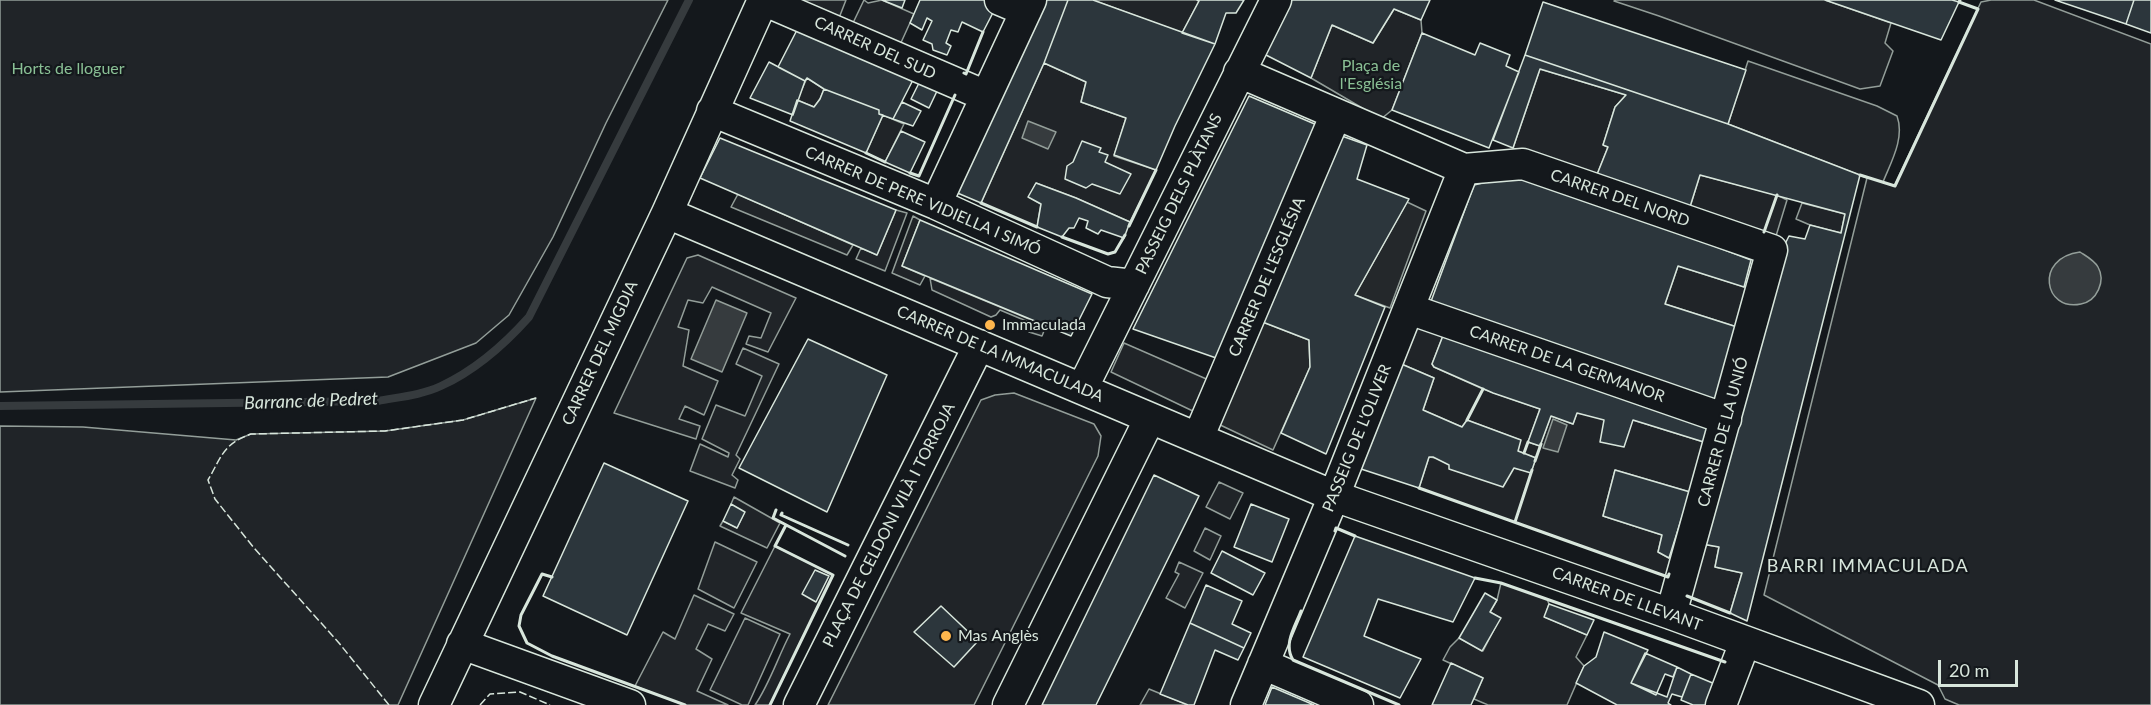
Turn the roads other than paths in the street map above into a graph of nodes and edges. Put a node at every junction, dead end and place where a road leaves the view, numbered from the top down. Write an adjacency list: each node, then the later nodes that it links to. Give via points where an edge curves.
1 (763, 0): 5 (street, CARRER DEL SUD); 6 (street, CARRER DEL MIGDIA)
2 (1276, 0): 4 (street, PASSEIG DELS PLÀTANS)
3 (1019, 4): 5 (street)
4 (1239, 72): 7 (street); 12 (street, PASSEIG DELS PLÀTANS)
5 (986, 96): 9 (street)
6 (712, 111): 9 (street, CARRER DE PERE VIDIELLA I SIMÓ); 10 (street, CARRER DEL MIGDIA)
7 (1336, 114): 8 (street); 18 (street, CARRER DE L'ESGLÉSIA)
8 (1464, 169): 11 (street, CARRER DEL NORD, via 1523,164); 13 (street, PASSEIG DE L'OLIVER)
9 (936, 204): 12 (street, CARRER DE PERE VIDIELLA I SIMÓ, via 1107,282)
10 (667, 213): 14 (street, CARRER DE LA IMMACULADA); 22 (street, CARRER DEL MIGDIA)
11 (1772, 250): 17 (street, CARRER DE LA UNIÓ)
12 (1134, 285): 15 (street, PASSEIG DELS PLÀTANS)
13 (1408, 309): 17 (street, CARRER DE LA GERMANOR); 19 (street, PASSEIG DE L'OLIVER)
14 (979, 345): 15 (street, CARRER DE LA IMMACULADA); 26 (street, PLAÇA DE CELDONI VILÀ I TORROJA)
15 (1082, 389): 16 (street, CARRER DE LA IMMACULADA)
16 (1150, 418): 18 (street, CARRER DE LA IMMACULADA); 27 (street)
17 (1726, 419): 20 (street, CARRER DE LA UNIÓ)
18 (1198, 438): 19 (street, CARRER DE LA IMMACULADA)
19 (1334, 496): 20 (street, CARRER DE LLEVANT); 23 (street, PASSEIG DE L'OLIVER)
20 (1671, 614): 21 (street, CARRER DE LLEVANT)
21 (1745, 642): 30 (street); 31 (street, CARRER DE LLEVANT)
22 (462, 644): 24 (street, CARRER DEL MIGDIA); 25 (street)
23 (1263, 664): 28 (street, PASSEIG DE L'OLIVER); 29 (street)
24 (434, 705)
25 (630, 705)
26 (799, 705)
27 (1008, 705)
28 (1246, 705)
29 (1358, 705)
30 (1721, 705)
31 (1919, 705)

